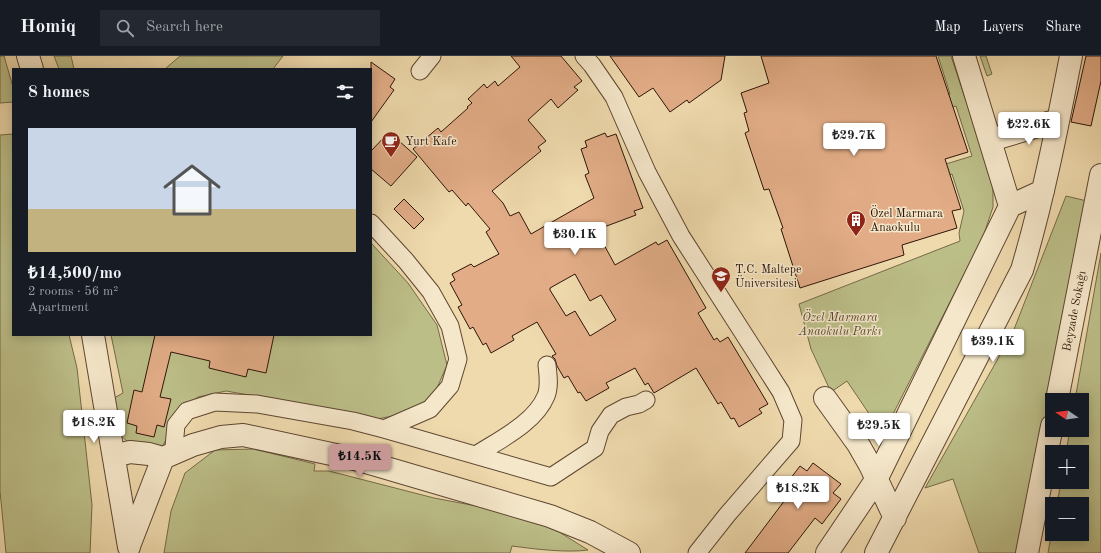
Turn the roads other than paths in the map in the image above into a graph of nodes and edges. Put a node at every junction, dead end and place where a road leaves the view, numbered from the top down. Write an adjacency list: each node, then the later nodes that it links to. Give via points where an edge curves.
1 (28, 56): 6 (street)
2 (432, 56): 7 (street)
3 (584, 56): 28 (street, via 614,97 647,172 681,236 781,392 793,420 790,441)
4 (964, 56): 9 (street)
5 (1071, 56): 8 (street)
6 (32, 68)
7 (420, 71)
8 (1058, 120): 9 (street); 11 (street)
9 (991, 140): 12 (street)
10 (1101, 175): 16 (street, Beyzade Sokağı)
11 (1044, 191): 12 (street); 25 (street, via 1022,270)
12 (1010, 206): 24 (street)
13 (372, 224): 19 (street, via 431,292 450,326 458,359 450,386 430,408)
14 (93, 336): 22 (street)
15 (547, 365): 21 (street, via 547,395 538,411)
16 (1058, 393)
17 (825, 398): 24 (street, via 858,444)
18 (646, 400): 21 (street, via 611,415 600,431 595,448 551,477)
19 (384, 429): 21 (street); 23 (street, via 257,404 215,402 187,411 176,425 174,447)
20 (1050, 437): 31 (street)
21 (476, 455)
22 (114, 456): 23 (street, via 130,452); 26 (street)
23 (169, 456): 26 (street); 27 (street, via 221,437 243,435 258,438 359,460 550,516 590,532)
24 (876, 480): 25 (street); 29 (street)
25 (895, 518): 30 (street)
26 (129, 550)
27 (629, 553)
28 (697, 553)
29 (827, 553)
30 (876, 553)
31 (1027, 553)

